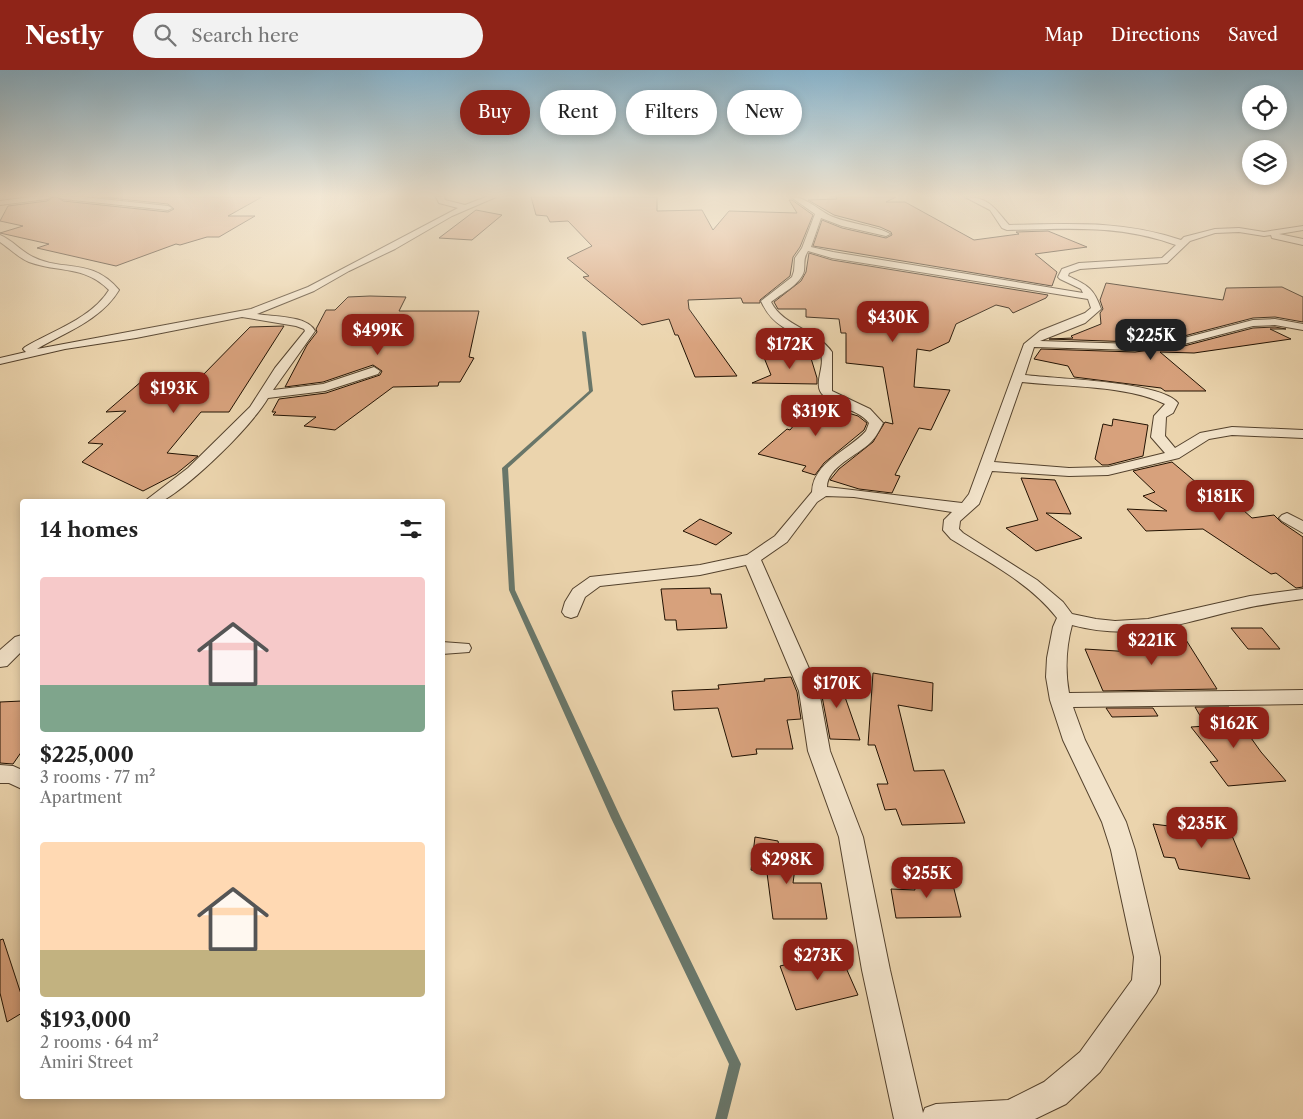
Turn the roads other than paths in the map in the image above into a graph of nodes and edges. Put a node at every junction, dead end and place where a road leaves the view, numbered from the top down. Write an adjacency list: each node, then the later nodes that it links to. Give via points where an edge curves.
1 (11, 246): 9 (street, via 30,259 83,269 114,290 112,297 98,308)
2 (394, 246): 6 (street, via 311,289)
3 (1178, 246): 5 (street, via 1164,261 1079,266 1065,271 1063,277 1084,287)
4 (806, 248): 5 (street, via 832,255); 17 (street, via 799,258 796,278 768,298 768,307 785,324 826,351 824,387 828,394 866,411 876,423 869,437 822,477)
5 (1092, 297): 8 (street, via 1096,309 1092,314 1035,338)
6 (241, 314): 9 (street); 13 (street, via 298,323 310,331)
7 (1303, 327): 8 (street, via 1275,322 1253,323 1184,341 1135,348)
8 (1030, 344): 12 (street)
9 (15, 357): 10 (street)
10 (0, 361)
11 (374, 371): 13 (street, via 326,387)
12 (1018, 378): 15 (street, via 1158,395 1172,403 1160,416 1158,437); 16 (street)
13 (264, 395): 18 (street, via 237,428 193,471)
14 (1303, 434): 15 (street, via 1232,431 1205,436)
15 (1174, 455): 16 (street, via 1108,471 1069,472)
16 (984, 466): 19 (street, via 976,494)
17 (819, 493): 19 (street, via 836,491); 22 (street, via 781,539)
18 (156, 499)
19 (966, 508): 25 (street, via 952,520 952,530 957,536 1043,593 1058,605)
20 (1287, 518): 21 (street)
21 (1303, 528)
22 (752, 559): 24 (street, via 700,570 596,582 580,592); 34 (street, via 809,691 822,760 851,837)
23 (1303, 594): 25 (street, via 1242,603 1186,618 1116,628)
24 (571, 612)
25 (1066, 618): 31 (street, via 1057,658)
26 (20, 643): 29 (street)
27 (445, 648): 28 (street)
28 (462, 648)
29 (0, 660)
30 (1303, 697): 31 (street)
31 (1060, 700): 35 (street, via 1074,740 1114,822 1123,850 1147,957 1146,984 1090,1062 1055,1093 1010,1115)
32 (0, 774): 33 (street)
33 (20, 779)
34 (909, 1119)
35 (936, 1119)

